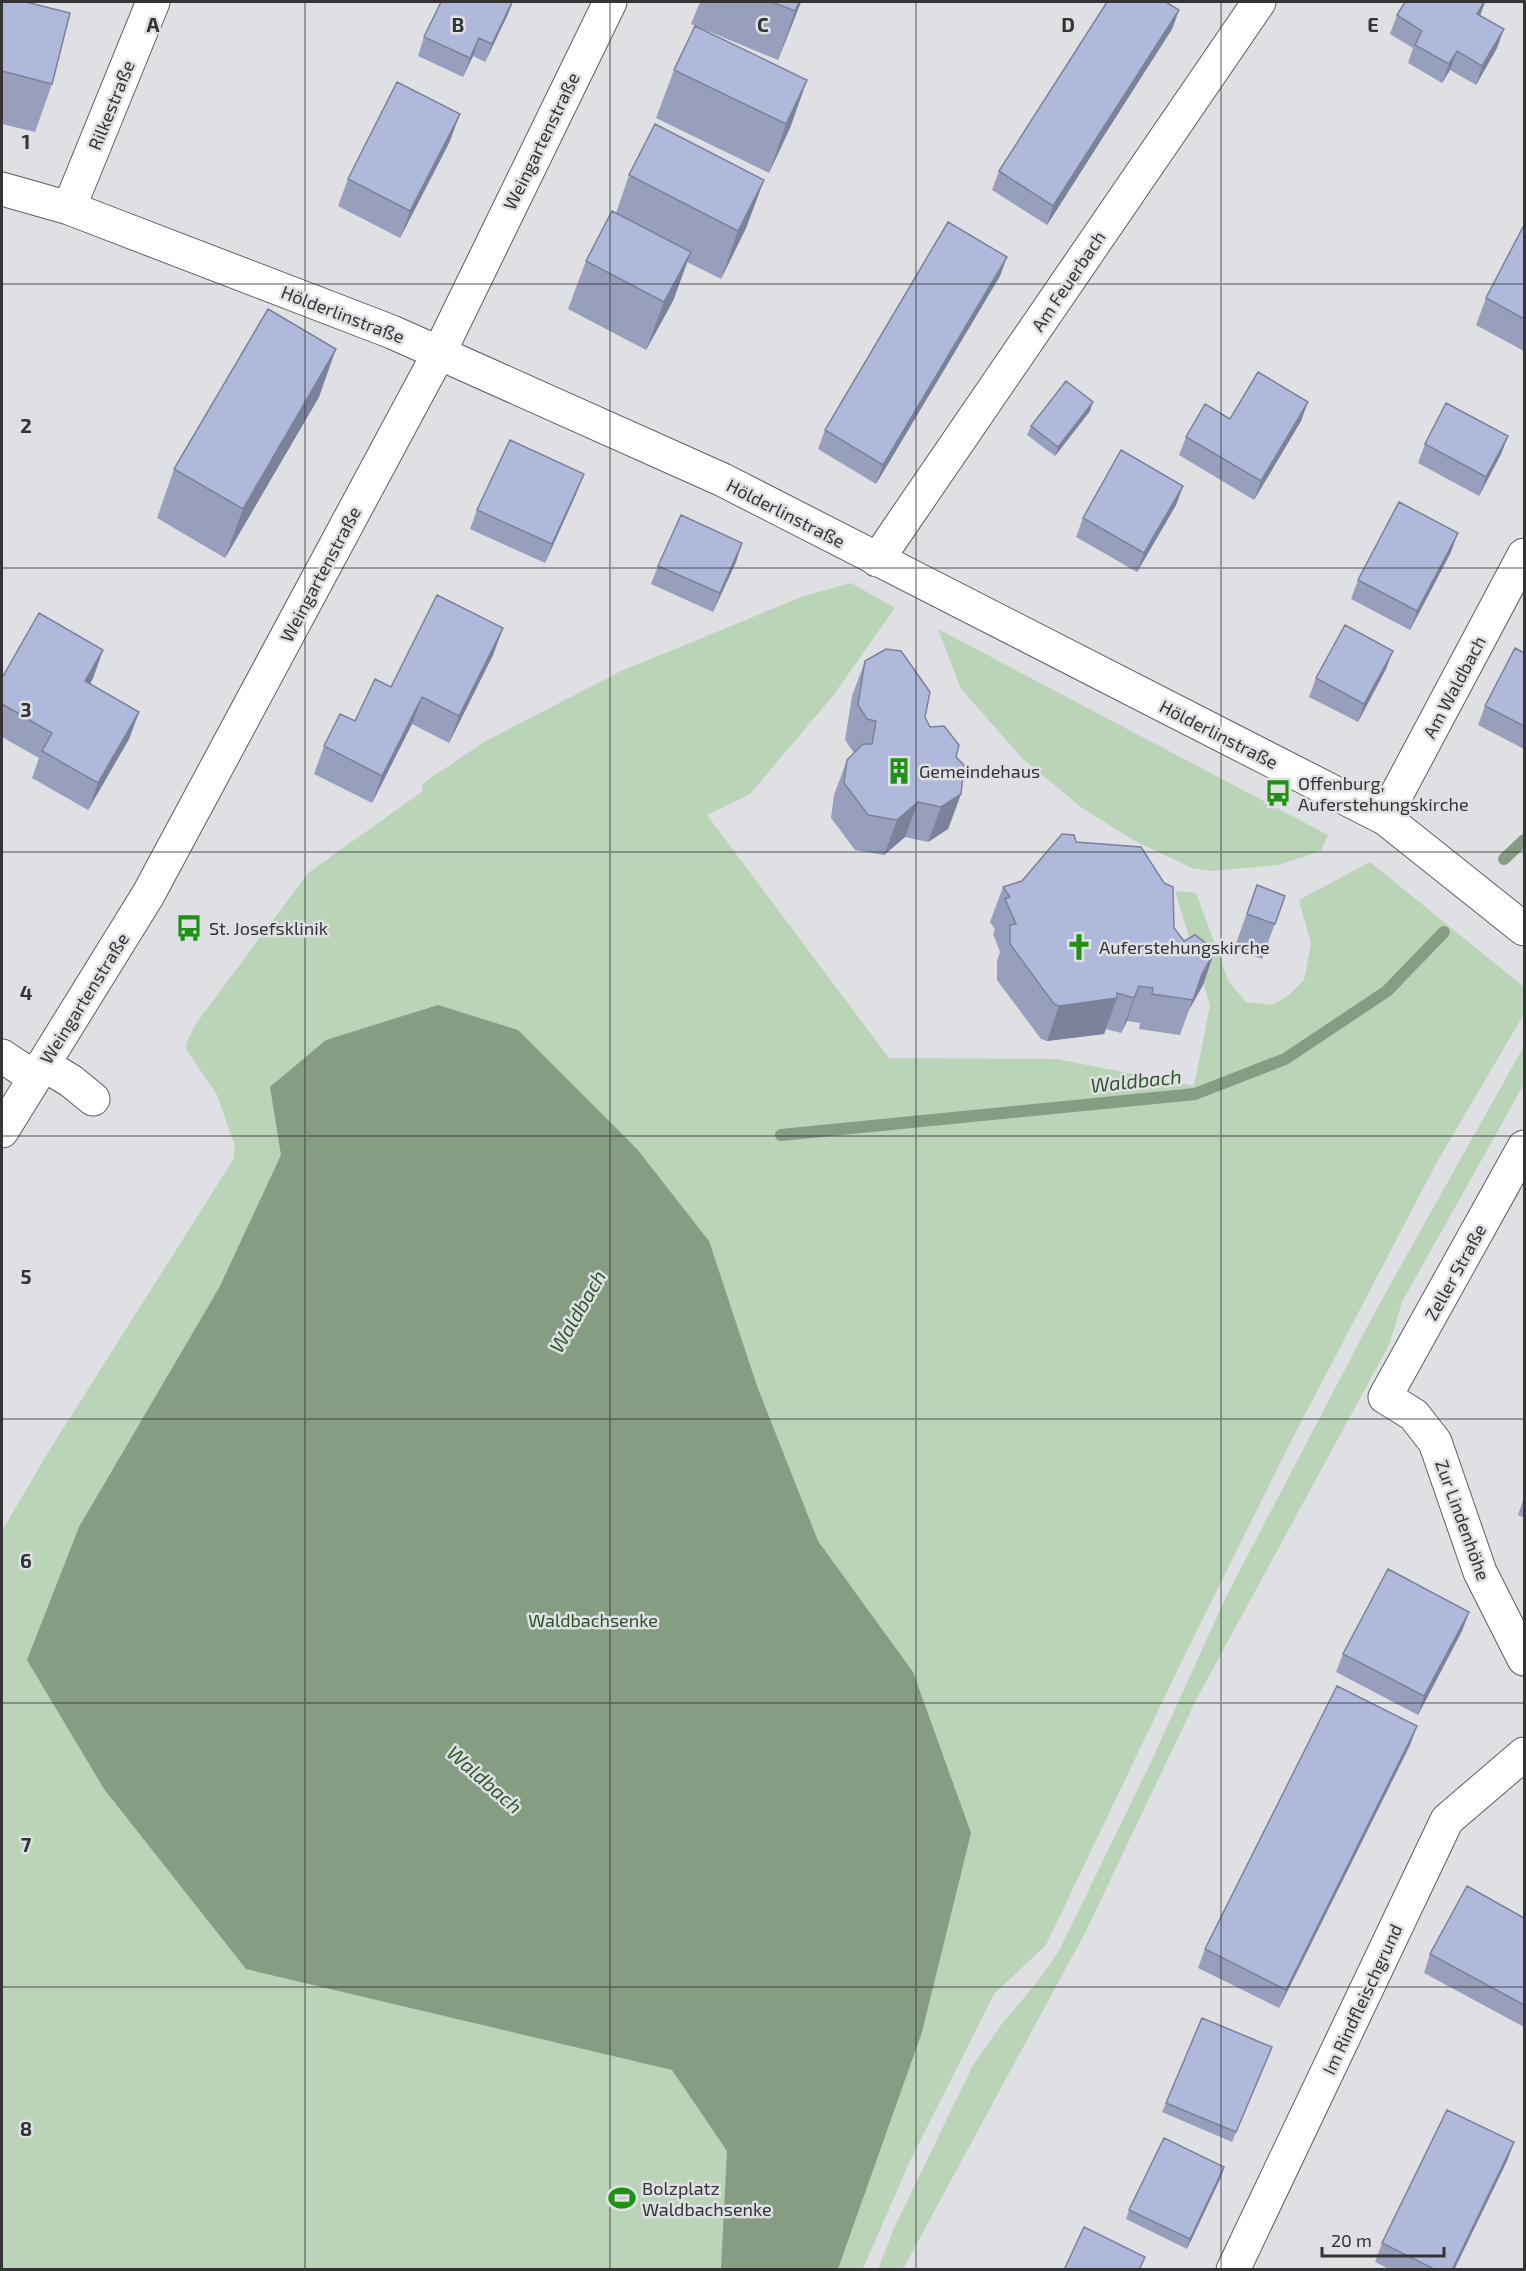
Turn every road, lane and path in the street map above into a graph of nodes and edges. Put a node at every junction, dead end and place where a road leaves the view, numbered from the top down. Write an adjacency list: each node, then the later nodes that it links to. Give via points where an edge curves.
1 (153, 2): 5 (street, Rilkestraße)
2 (610, 2): 6 (street, Weingartenstraße)
3 (1259, 2): 8 (street, Am Feuerbach)
4 (2, 189): 5 (street, Hölderlinstraße)
5 (69, 208): 6 (street, Hölderlinstraße)
6 (439, 353): 8 (street, Hölderlinstraße, via 723,480); 12 (street, Weingartenstraße, via 148,895)
7 (1524, 555): 9 (street, Am Waldbach)
8 (877, 560): 9 (street, Hölderlinstraße)
9 (1384, 818): 10 (street, Hölderlinstraße)
10 (1524, 929)
11 (2, 1056): 12 (street)
12 (39, 1071): 13 (street, via 71,1081); 14 (street, Weingartenstraße)
13 (93, 1100)
14 (2, 1131)
15 (1524, 1147): 16 (street, Zeller Straße)
16 (1385, 1397): 17 (street, Zur Lindenhöhe, via 1414,1415 1435,1442 1480,1572)
17 (1524, 1659)
18 (1524, 1754): 19 (street, Im Rindfleischgrund, via 1447,1820)
19 (1233, 2270)

